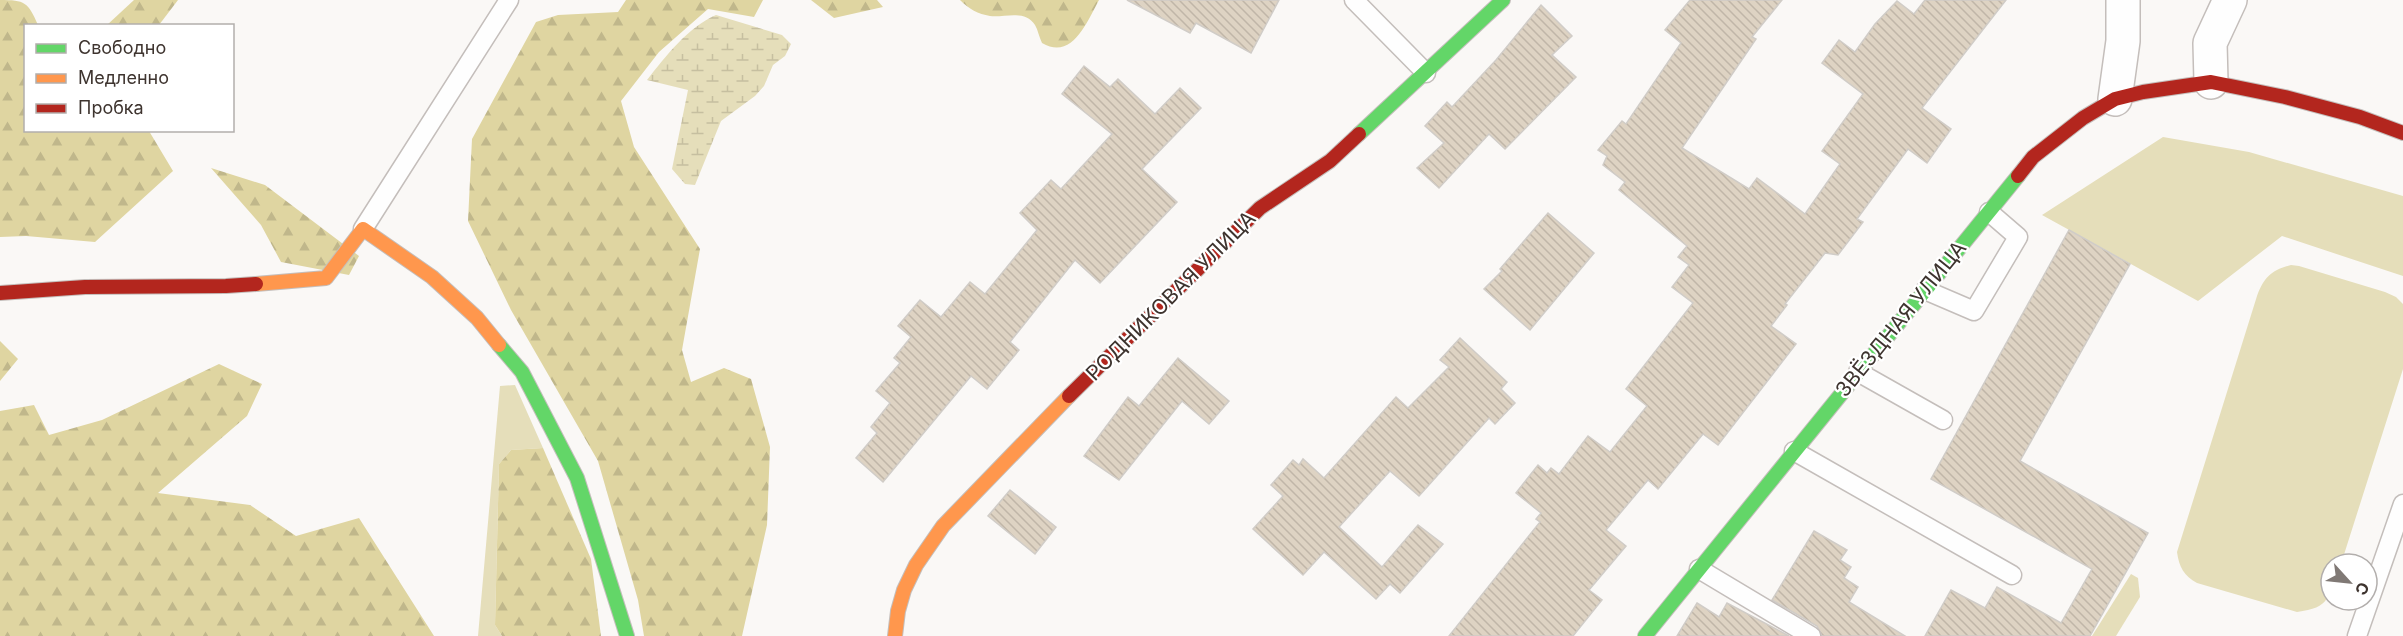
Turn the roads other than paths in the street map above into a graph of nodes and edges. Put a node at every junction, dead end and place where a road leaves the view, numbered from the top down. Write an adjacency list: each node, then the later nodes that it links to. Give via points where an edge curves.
1 (509, 0): 11 (lane)
2 (1354, 0): 6 (lane)
3 (1503, 0): 6 (street, РОДНИКОВАЯ УЛИЦА)
4 (2123, 0): 8 (street, via 2123,41)
5 (2230, 0): 7 (street, via 2210,43)
6 (1426, 73): 21 (street, РОДНИКОВАЯ УЛИЦА, via 1330,161 1260,208 943,526 903,590)
7 (2211, 82): 8 (street, ЗВЁЗДНАЯ УЛИЦА); 9 (street, ЗВЁЗДНАЯ УЛИЦА, via 2285,97)
8 (2115, 99): 10 (street, ЗВЁЗДНАЯ УЛИЦА, via 2033,157)
9 (2403, 133)
10 (1989, 212): 12 (street, ЗВЁЗДНАЯ УЛИЦА); 12 (lane, via 2018,237 1974,311)
11 (363, 229): 13 (street, via 326,278 226,286 85,286); 20 (street, via 432,277 477,318 522,372 577,478)
12 (1925, 290): 14 (street, ЗВЁЗДНАЯ УЛИЦА)
13 (0, 293)
14 (1858, 372): 15 (lane); 16 (street, ЗВЁЗДНАЯ УЛИЦА)
15 (1943, 420)
16 (1794, 451): 18 (street, ЗВЁЗДНАЯ УЛИЦА); 19 (lane)
17 (2403, 504): 24 (lane)
18 (1699, 568): 22 (street, ЗВЁЗДНАЯ УЛИЦА); 23 (lane)
19 (2012, 575)
20 (627, 636)
21 (895, 636)
22 (1645, 636)
23 (1811, 636)
24 (2357, 636)

